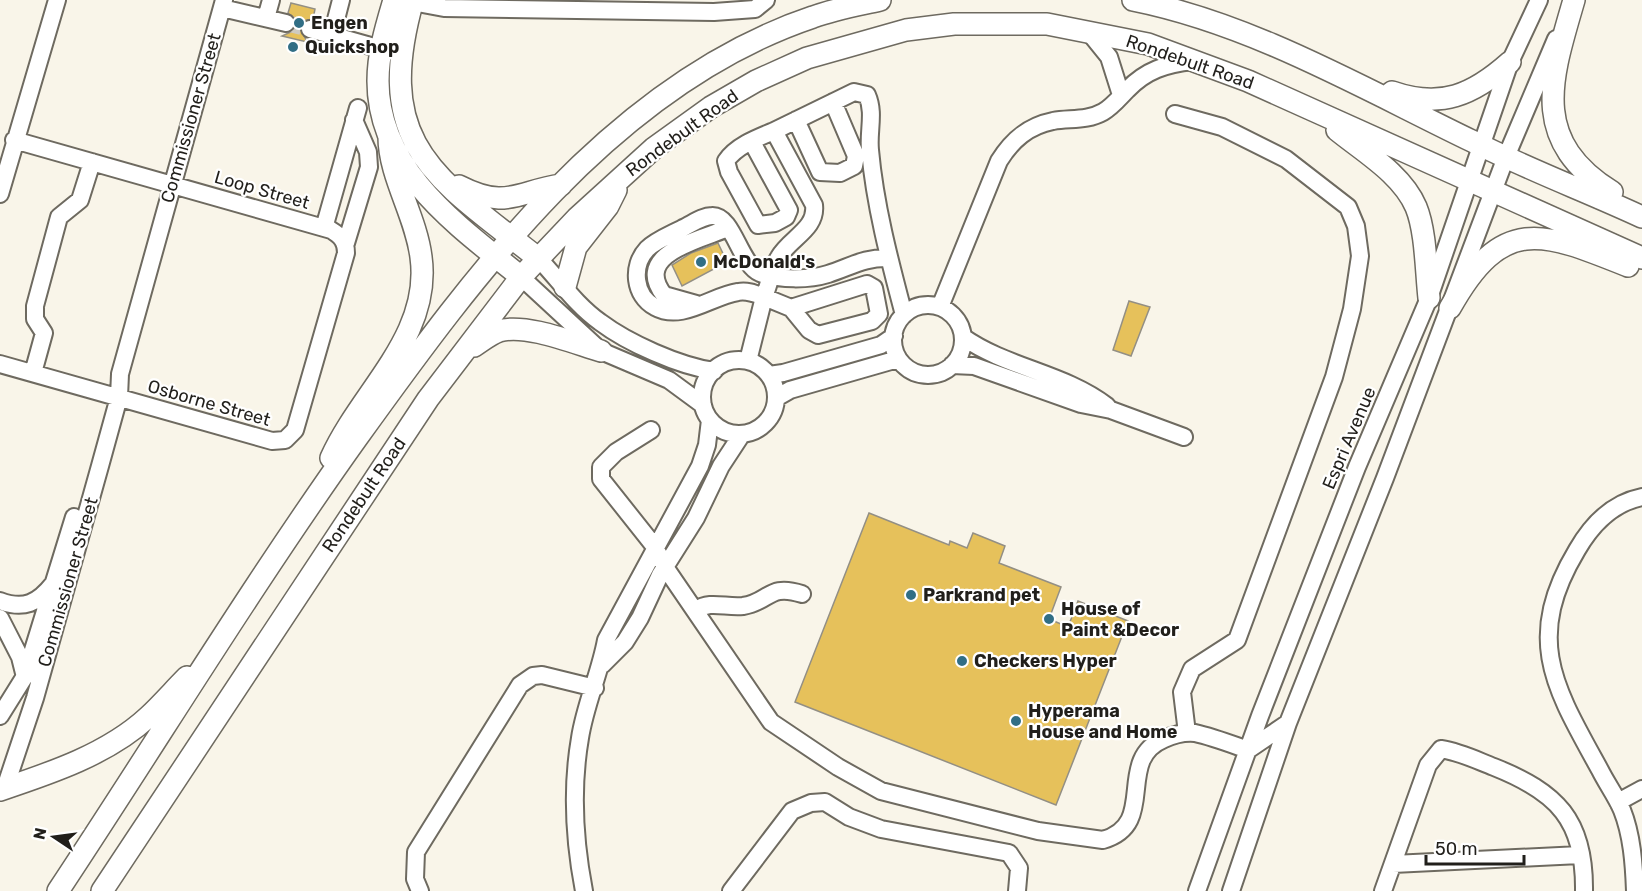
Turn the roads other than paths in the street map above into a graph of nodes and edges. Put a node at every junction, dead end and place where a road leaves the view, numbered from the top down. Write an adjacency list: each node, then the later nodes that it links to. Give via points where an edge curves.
1 (57, 0): 29 (street)
2 (271, 0): 13 (street)
3 (341, 0): 17 (street)
4 (766, 0): 12 (street, via 756,9 744,11)
5 (880, 0): 38 (main road, Rondebult Road, via 813,17 742,48 642,113)
6 (1133, 0): 21 (main road, via 1213,21)
7 (1539, 0): 20 (street, Espri Avenue)
8 (1574, 0): 32 (street); 41 (main road, via 1553,77 1554,123 1573,161 1591,179)
9 (404, 1): 11 (street, via 444,8); 18 (main road); 34 (main road, via 401,98 415,144)
10 (223, 4): 13 (street); 37 (street, Commissioner Street)
11 (515, 4): 12 (street)
12 (603, 5)
13 (266, 18): 14 (street)
14 (286, 23)
15 (310, 29): 17 (street)
16 (1088, 31): 19 (main road, Rondebult Road, via 1148,44); 22 (street, via 1109,57); 35 (main road, Rondebult Road, via 1047,24 954,24 906,30 807,58 711,107)
17 (332, 35): 18 (street)
18 (381, 49): 28 (main road, via 378,82)
19 (1197, 61): 22 (street, via 1169,64 1149,72); 24 (main road, Rondebult Road)
20 (1510, 62): 21 (main road, via 1469,93 1437,99 1404,97); 31 (street, Espri Avenue)
21 (1329, 71): 31 (main road)
22 (1122, 95): 56 (street, via 1104,112 1080,120 1053,121 1032,128 1011,142 999,161)
23 (833, 102): 26 (street); 26 (street, via 856,156 854,166 840,173 820,172); 47 (street, via 854,92 867,95 872,106 869,149)
24 (1316, 112): 36 (main road, Rondebult Road); 55 (main road, via 1410,195 1421,222)
25 (1175, 114): 93 (street, via 1222,128 1286,159 1348,207 1356,226 1359,256 1352,309 1334,377 1237,640 1192,669 1182,692)
26 (796, 120): 27 (street)
27 (774, 131): 30 (street); 52 (street, via 814,204 815,215 782,252)
28 (389, 137): 46 (main road, via 404,167 428,198); 78 (main road, via 391,156 421,252 422,291 405,340 346,428)
29 (14, 140): 33 (street, Loop Street); 40 (street)
30 (752, 142): 30 (street, via 789,210 786,217 766,225 758,225 726,161)
31 (1482, 146): 32 (main road); 36 (street, Espri Avenue)
32 (1506, 157): 39 (street); 42 (main road)
33 (92, 162): 37 (street, Loop Street); 69 (street, via 80,200 59,217 35,306 35,319 44,333)
34 (437, 176): 38 (main road, via 493,199 517,198); 44 (main road)
35 (620, 178): 49 (main road, Rondebult Road); 53 (main road, via 608,206 576,247)
36 (1469, 182): 39 (main road, Rondebult Road); 55 (street, Espri Avenue)
37 (173, 184): 43 (street, Loop Street); 71 (street, Commissioner Street)
38 (561, 185): 44 (main road, Rondebult Road)
39 (1493, 192): 48 (main road, Rondebult Road); 58 (street)
40 (0, 194)
41 (1642, 211)
42 (1642, 217)
43 (324, 228): 45 (street, Loop Street, via 338,234); 45 (street, via 356,114 369,167)
44 (511, 237): 46 (main road, Rondebult Road); 49 (main road)
45 (346, 248): 71 (street, Osborne Street, via 295,430 289,437 272,441)
46 (495, 256): 51 (main road); 78 (main road, Rondebult Road, via 413,361)
47 (889, 258): 52 (street, via 861,260 809,278); 59 (street)
48 (1642, 258)
49 (539, 259): 51 (main road, Rondebult Road); 53 (street)
50 (1642, 272): 58 (main road, via 1568,242 1528,239 1514,242 1481,262 1467,277)
51 (521, 277): 62 (main road, Rondebult Road); 63 (street)
52 (772, 277): 54 (street); 54 (street, via 749,265 719,217 700,219 655,243 640,260 638,289 654,307 675,312 738,292 749,291)
53 (565, 287): 68 (street, via 581,306 619,334 684,365)
54 (764, 297): 57 (street); 65 (street)
55 (1429, 298): 95 (street, Espri Avenue, via 1357,467)
56 (940, 307): 59 (street, via 925,305); 61 (street, via 953,316)
57 (791, 308): 57 (street, via 809,330 819,335 872,321 879,314 874,288 867,284)
58 (1450, 308): 92 (street)
59 (904, 315): 60 (street)
60 (894, 336): 64 (street); 70 (street, via 881,345)
61 (963, 337): 67 (street, via 961,352); 73 (street, via 979,349 1087,391)
62 (465, 351): 63 (main road, via 507,329 530,331); 102 (main road, Rondebult Road, via 428,399)
63 (601, 351): 74 (street, via 669,380)
64 (898, 358): 67 (street, via 909,370 924,375 939,373); 72 (street, via 790,390)
65 (748, 361): 68 (street, via 732,361); 70 (street)
66 (0, 363): 69 (street, Osborne Street)
67 (952, 365): 73 (street, via 974,366 1081,404)
68 (714, 371): 74 (street, via 704,388)
69 (33, 373): 71 (street, Osborne Street)
70 (769, 375): 72 (street)
71 (113, 396): 82 (street, Commissioner Street); 94 (street, Commissioner Street, via 35,698)
72 (776, 398): 76 (street, via 768,421)
73 (1111, 410): 77 (street)
74 (706, 412): 76 (street, via 722,430); 80 (street, via 707,445 700,466)
75 (651, 430): 80 (street, via 601,467 602,479)
76 (742, 434): 81 (street)
77 (1184, 437)
78 (317, 495): 86 (main road, Rondebult Road)
79 (1642, 497): 98 (street, via 1606,513 1588,532 1559,586 1549,630 1551,669 1559,694)
80 (655, 547): 81 (street); 88 (street, via 606,640)
81 (666, 567): 85 (street); 88 (street, via 625,642)
82 (55, 582): 84 (street, via 32,604 10,605); 89 (street, Commissioner Street)
83 (802, 594): 85 (street, via 779,590 754,604 711,604)
84 (0, 601)
85 (696, 610): 93 (street, via 771,722 838,767 881,791 1038,831 1095,840 1111,838 1131,822 1136,806 1137,772 1144,753 1156,742)
86 (240, 611): 97 (main road, via 148,717 83,759); 101 (main road, Rondebult Road)
87 (0, 618): 89 (street)
88 (602, 665): 90 (street)
89 (26, 676): 91 (street, Commissioner Street); 94 (street)
90 (595, 688): 103 (street, via 542,675 520,685 416,852 415,879); 104 (street, via 580,737 575,778 573,820)
91 (0, 716)
92 (1287, 723): 95 (street); 108 (street)
93 (1186, 733): 95 (street)
94 (21, 735): 97 (street, Commissioner Street)
95 (1248, 750): 107 (street, Espri Avenue)
96 (1642, 789): 98 (street)
97 (2, 792)
98 (1618, 802): 111 (street, via 1631,846)
99 (1580, 855): 100 (street); 100 (street, via 1569,817 1530,781 1441,749 1428,765); 110 (street)
100 (1393, 864): 109 (street)
101 (58, 891)
102 (102, 891)
103 (420, 891)
104 (584, 891)
105 (731, 891): 106 (street, via 792,811 825,802 869,826 1009,854 1019,868)
106 (1017, 891)
107 (1197, 891)
108 (1230, 891)
109 (1383, 891)
110 (1584, 891)
111 (1635, 891)

